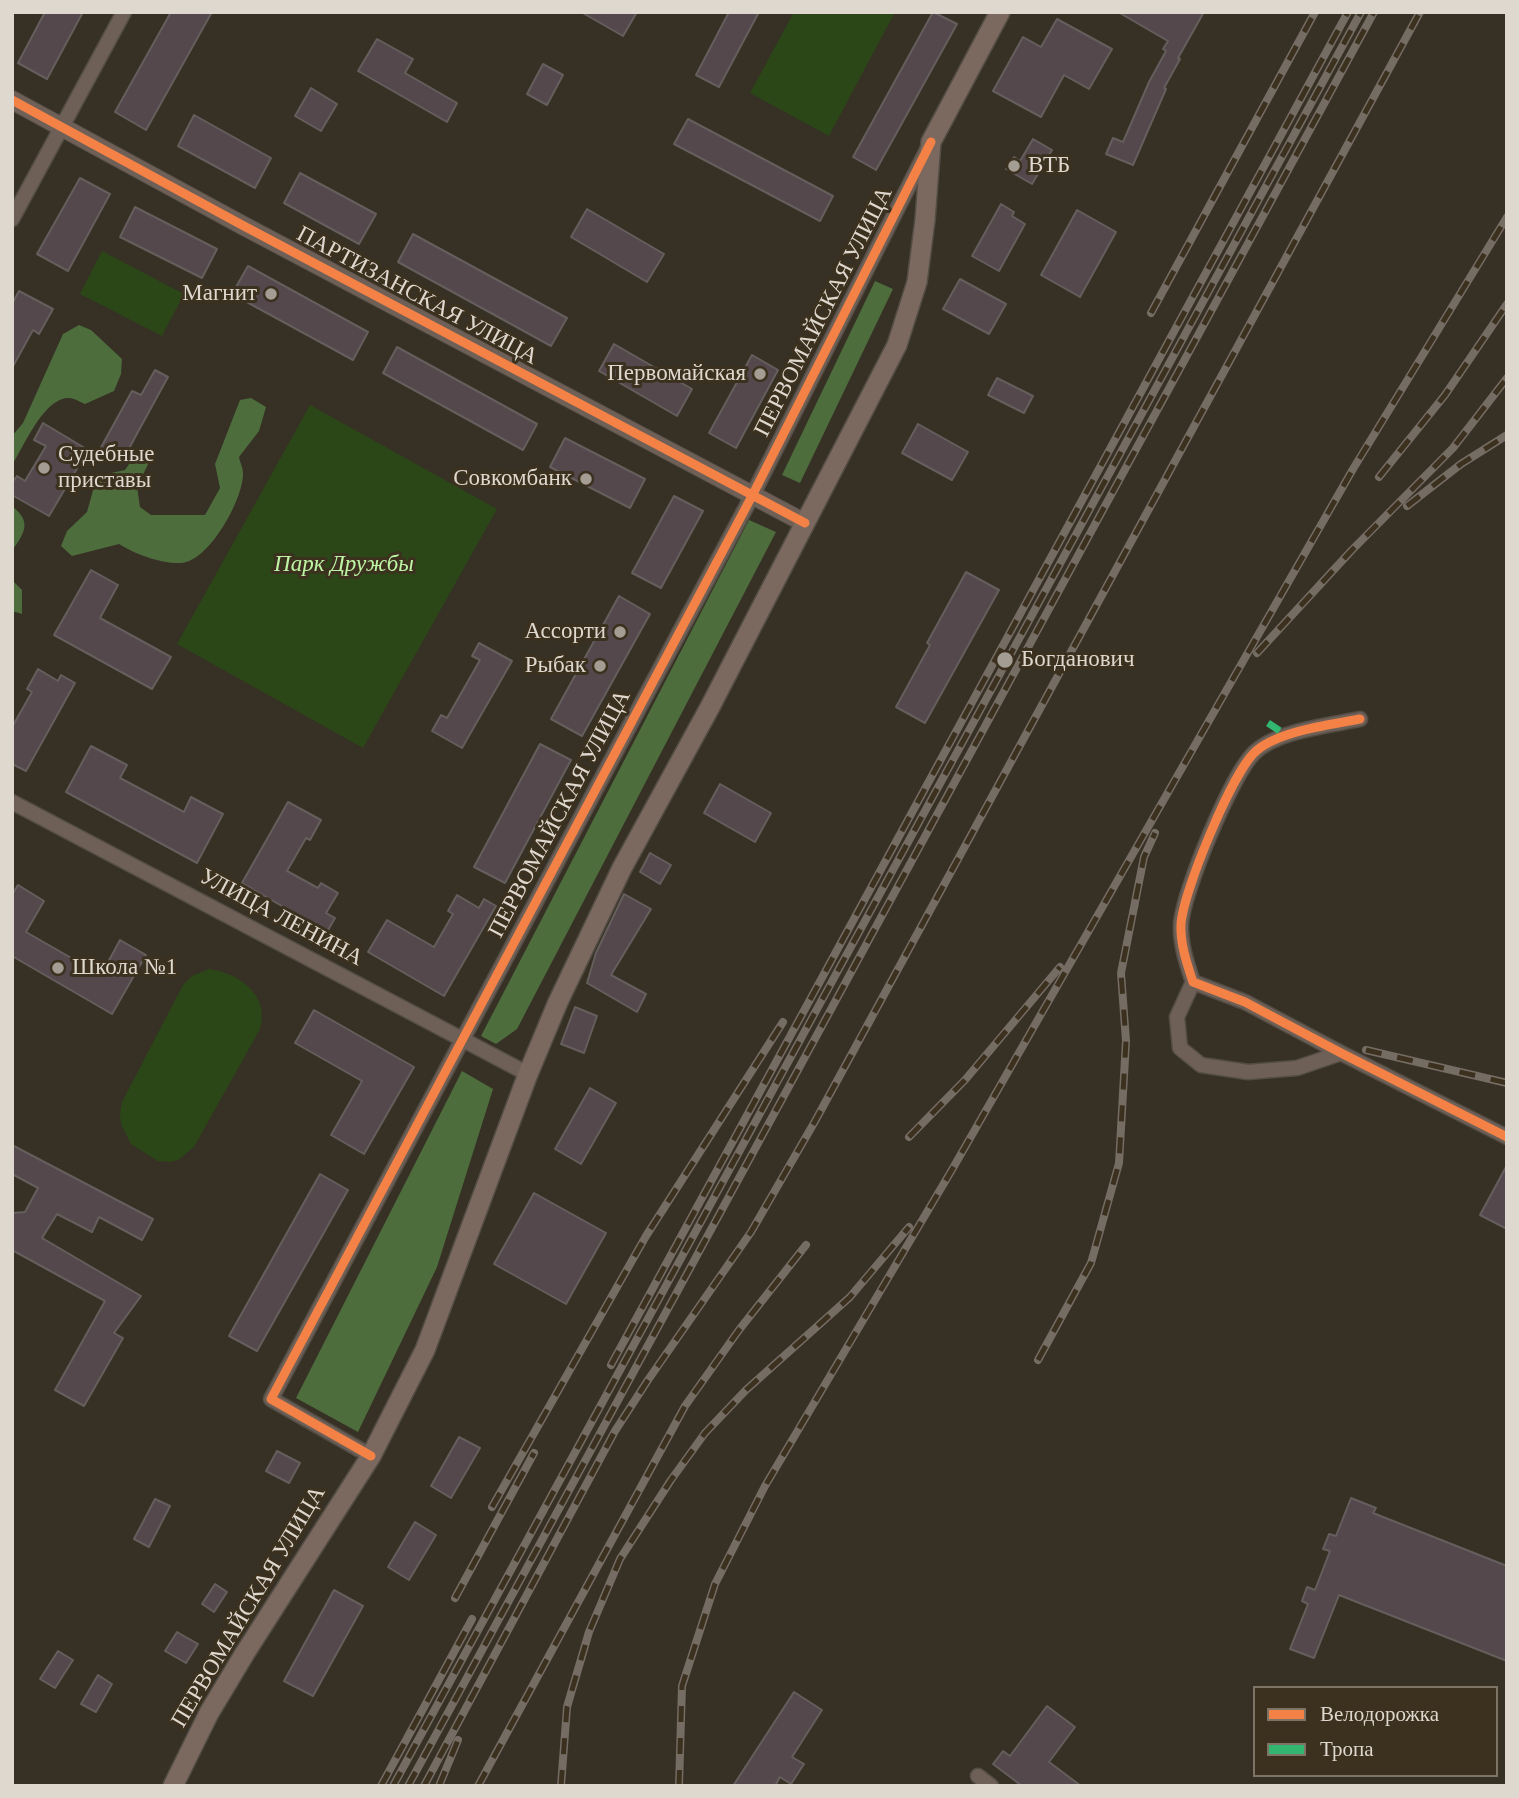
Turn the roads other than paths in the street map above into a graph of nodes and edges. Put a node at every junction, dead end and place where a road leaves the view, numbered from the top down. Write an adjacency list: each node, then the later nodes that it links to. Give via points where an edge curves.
1 (124, 12): 4 (street)
2 (1000, 12): 5 (main road, ПЕРВОМАЙСКАЯ УЛИЦА)
3 (12, 100): 4 (street, ПАРТИЗАНСКАЯ УЛИЦА)
4 (61, 127): 6 (street); 7 (street, ПАРТИЗАНСКАЯ УЛИЦА)
5 (931, 142): 7 (street, ПЕРВОМАЙСКАЯ УЛИЦА); 8 (main road, ПЕРВОМАЙСКАЯ УЛИЦА, via 917,282 897,345)
6 (12, 219)
7 (752, 496): 8 (street, ПАРТИЗАНСКАЯ УЛИЦА); 12 (street, ПЕРВОМАЙСКАЯ УЛИЦА)
8 (805, 523): 14 (main road, ПЕРВОМАЙСКАЯ УЛИЦА, via 622,868)
9 (1360, 719): 11 (street, via 1286,735 1254,753 1228,795 1193,877 1181,924)
10 (12, 802): 12 (street, УЛИЦА ЛЕНИНА)
11 (1193, 982): 13 (street, via 1245,1002); 13 (street, via 1177,1017 1180,1048 1201,1065 1248,1072 1297,1068)
12 (462, 1040): 14 (street, УЛИЦА ЛЕНИНА); 16 (street, ПЕРВОМАЙСКАЯ УЛИЦА, via 271,1399)
13 (1341, 1054): 15 (street)
14 (528, 1074): 16 (main road, ПЕРВОМАЙСКАЯ УЛИЦА, via 425,1350)
15 (1507, 1137)
16 (371, 1456): 18 (main road, ПЕРВОМАЙСКАЯ УЛИЦА, via 209,1713)
17 (978, 1776): 19 (street)
18 (173, 1786)
19 (991, 1786)

